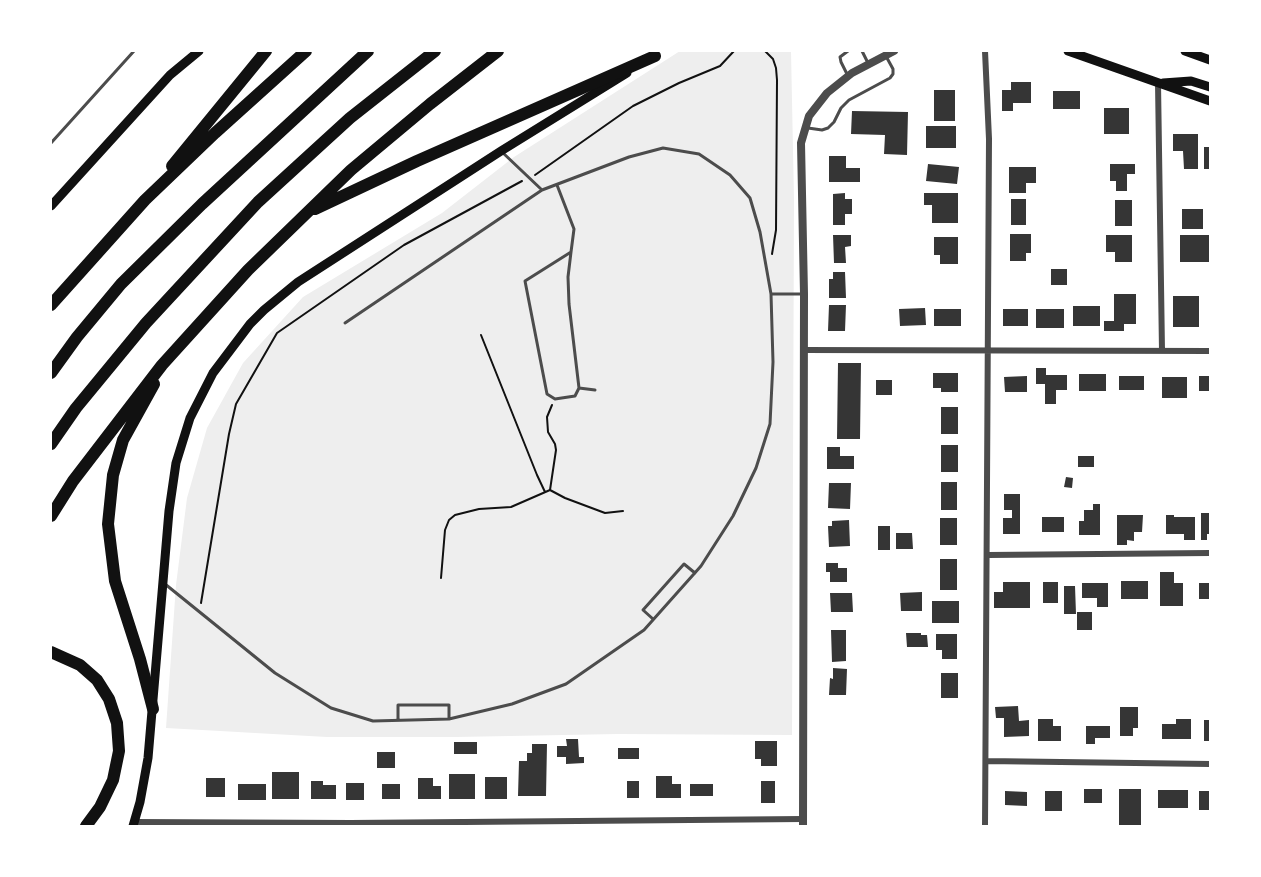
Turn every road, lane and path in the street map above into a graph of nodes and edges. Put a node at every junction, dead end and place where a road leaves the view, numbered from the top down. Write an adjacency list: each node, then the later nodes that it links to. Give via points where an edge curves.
1 (134, 51): 24 (lane)
2 (199, 51): 16 (main road)
3 (267, 51): 28 (highway)
4 (306, 51): 28 (highway)
5 (368, 51): 43 (highway, via 121,284)
6 (435, 51): 47 (highway, via 350,118 258,202 146,323)
7 (498, 51): 30 (highway, via 387,140)
8 (765, 51): 32 (path, via 773,59 777,80 776,230)
9 (848, 51): 19 (lane, via 840,57)
10 (862, 51): 18 (lane)
11 (985, 51): 39 (street, via 989,139)
12 (1068, 51): 20 (main road)
13 (1187, 51): 17 (main road)
14 (892, 52): 18 (street); 23 (lane, via 890,78 849,100 828,128)
15 (659, 53): 25 (main road); 30 (highway)
16 (190, 54): 29 (main road)
17 (1210, 60)
18 (868, 64): 19 (street)
19 (849, 76): 23 (street, via 828,93)
20 (1158, 83): 21 (main road, via 1191,81); 22 (main road); 40 (street)
21 (1210, 87)
22 (1210, 101)
23 (806, 128): 34 (street, via 801,143)
24 (51, 143)
25 (501, 151): 27 (lane); 56 (main road, via 298,282 264,310 236,341 201,394 183,437 172,485)
26 (556, 185): 27 (lane); 31 (lane, via 574,229); 32 (lane, via 663,148 699,154 730,175 750,198)
27 (542, 190): 36 (lane)
28 (146, 200): 35 (highway)
29 (51, 206)
30 (305, 213): 42 (highway)
31 (571, 252): 44 (lane, via 569,304); 46 (lane, via 525,281 547,394)
32 (768, 274): 33 (lane)
33 (771, 294): 34 (lane); 54 (lane, via 770,424 756,468 733,516)
34 (804, 294): 38 (street)
35 (51, 305)
36 (345, 323)
37 (481, 336): 49 (path)
38 (804, 350): 39 (street); 64 (street)
39 (988, 350): 40 (street); 53 (street)
40 (1162, 351): 41 (street)
41 (1210, 351)
42 (162, 365): 51 (highway, via 73,481); 59 (highway, via 123,440 113,475 108,524 115,581)
43 (51, 373)
44 (579, 388): 45 (lane); 46 (lane, via 575,396)
45 (594, 390)
46 (555, 399): 48 (path, via 547,417 556,450)
47 (51, 444)
48 (550, 490): 49 (path); 50 (path, via 605,513)
49 (545, 492): 55 (path, via 511,507 469,511 449,520)
50 (623, 511)
51 (51, 516)
52 (1210, 553): 53 (street)
53 (988, 555): 62 (street)
54 (695, 573): 57 (lane); 57 (lane, via 684,564 643,610)
55 (441, 578)
56 (164, 583): 59 (main road); 61 (lane, via 275,673 331,708 373,721)
57 (653, 619): 60 (lane, via 644,630 566,684 512,704)
58 (51, 652): 67 (highway, via 80,665 97,680 117,723 119,751 113,780)
59 (153, 709): 65 (main road, via 145,778)
60 (449, 719): 61 (lane); 61 (lane, via 449,705 398,705)
61 (398, 720)
62 (986, 761): 63 (street); 68 (street)
63 (1210, 764)
64 (803, 822): 66 (street)
65 (133, 824): 66 (street)
66 (351, 824)
67 (86, 826)
68 (985, 826)

